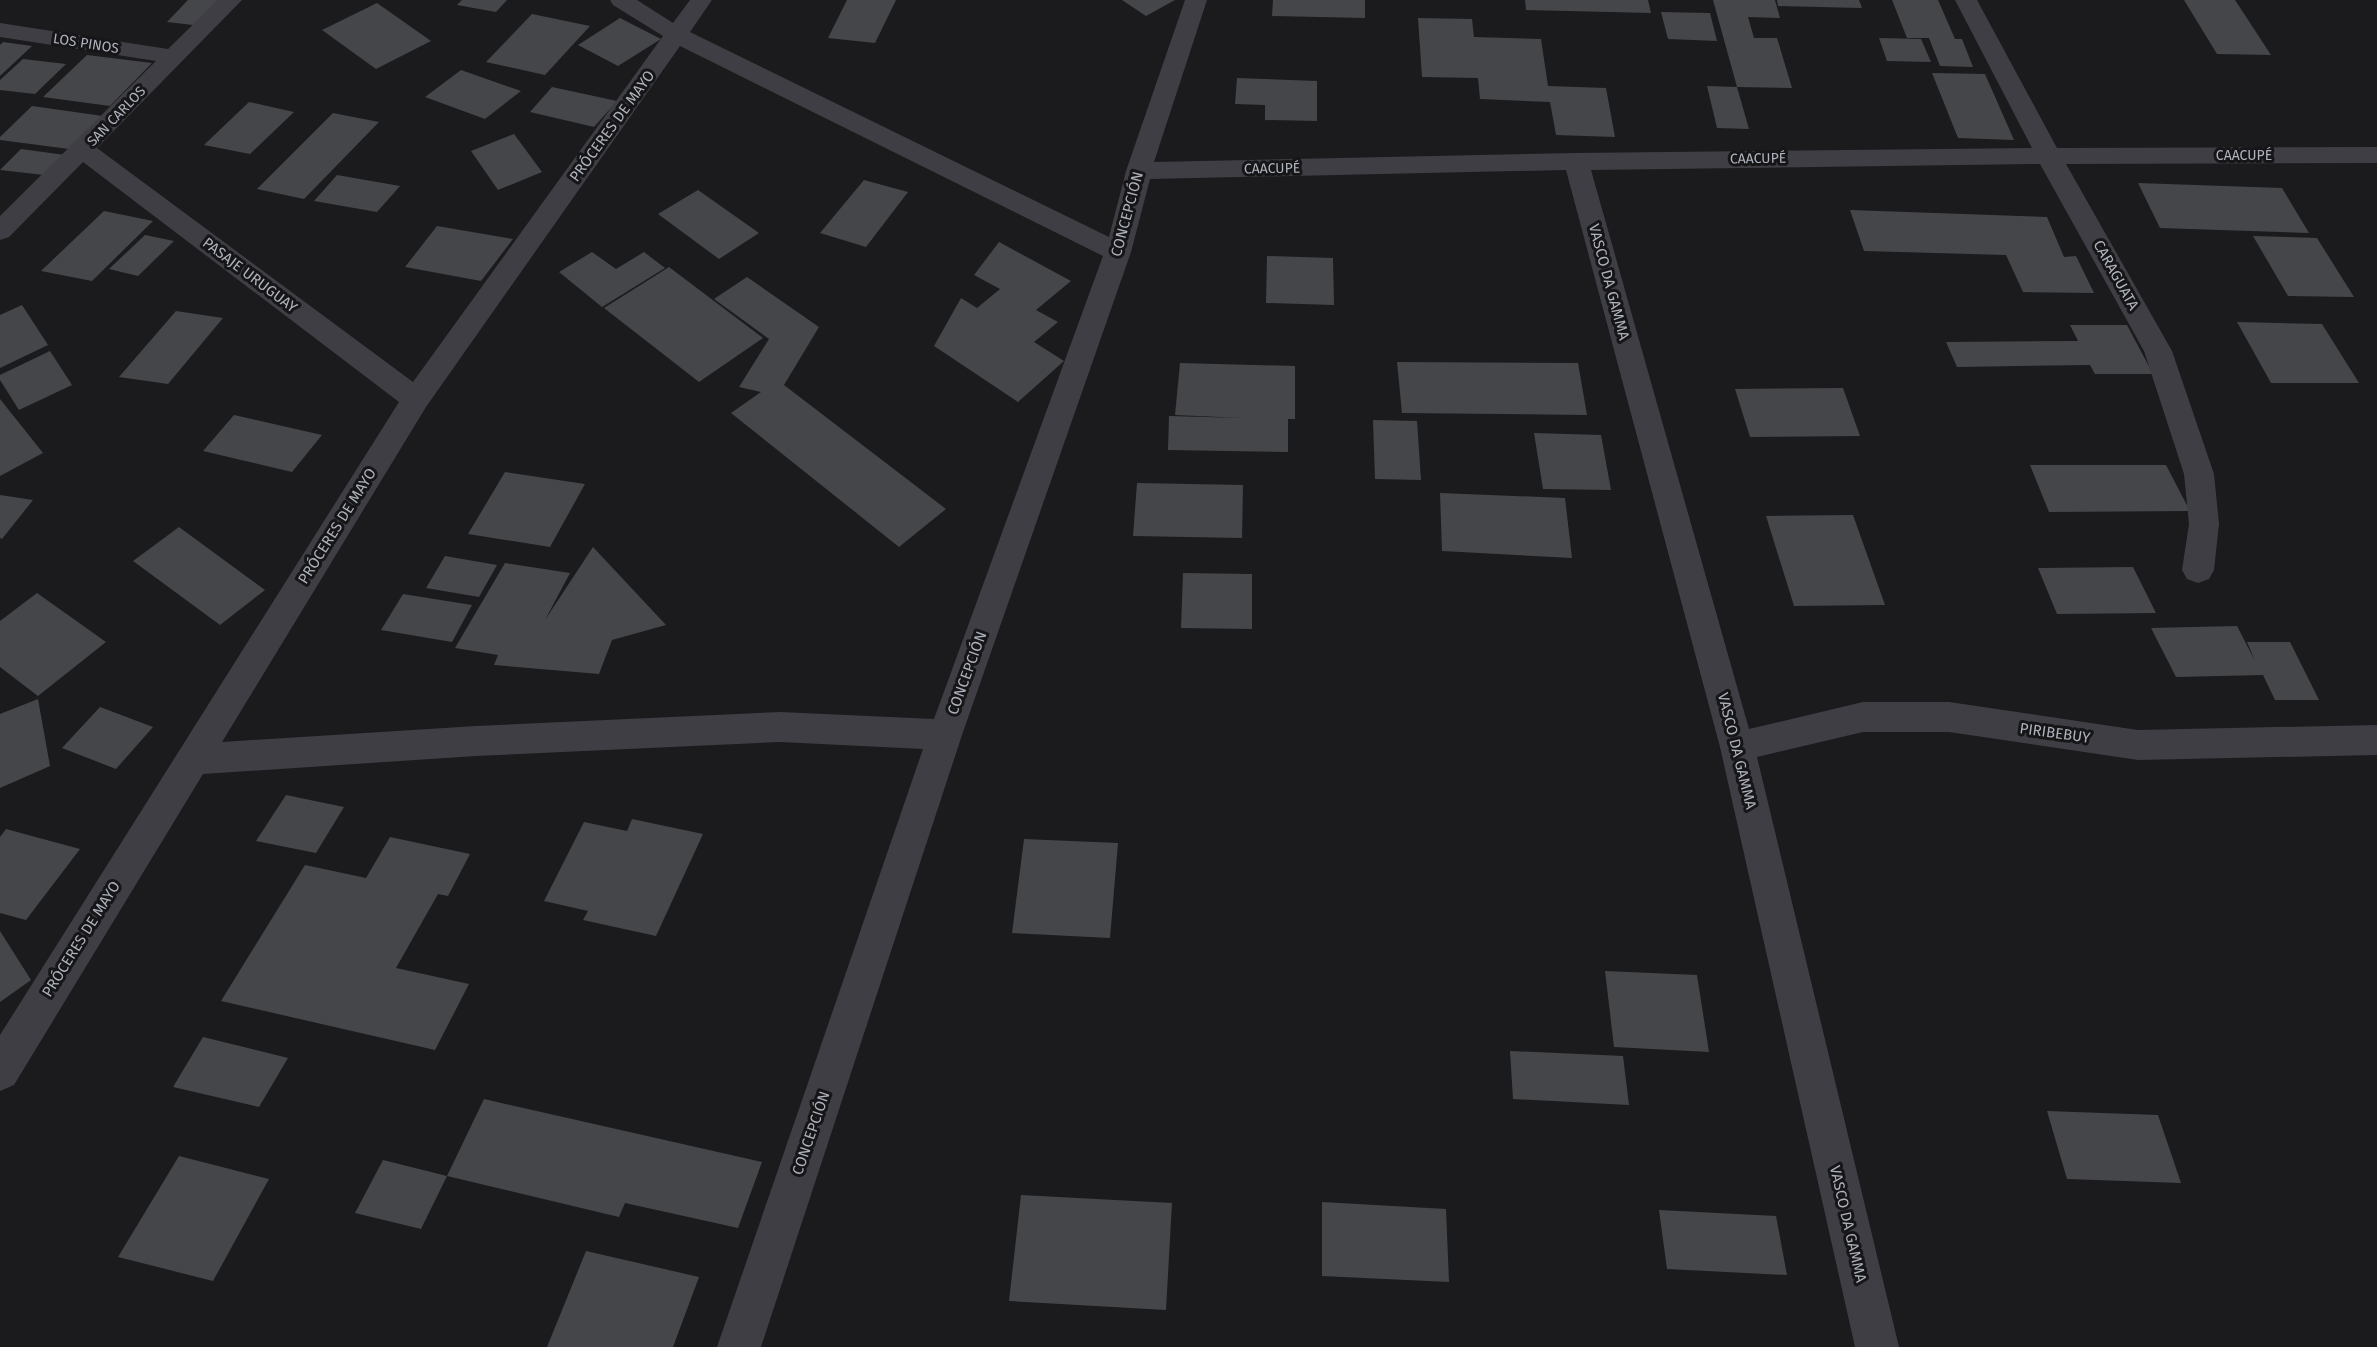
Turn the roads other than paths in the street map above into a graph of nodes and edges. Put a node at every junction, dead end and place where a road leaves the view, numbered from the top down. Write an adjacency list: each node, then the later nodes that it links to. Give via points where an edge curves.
1 (231, 0): 8 (street, SAN CARLOS)
2 (621, 0): 7 (street)
3 (701, 0): 7 (street, PRÓCERES DE MAYO)
4 (1196, 0): 13 (street, CONCEPCIÓN)
5 (1966, 0): 10 (street, CARAGUATA)
6 (0, 30): 8 (street, LOS PINOS)
7 (677, 35): 15 (street); 16 (street, PRÓCERES DE MAYO)
8 (173, 57): 9 (street, SAN CARLOS)
9 (83, 150): 14 (street, SAN CARLOS); 16 (street, PASAJE URUGUAY)
10 (2048, 154): 11 (street, CAACUPÉ); 12 (street, CAACUPÉ); 17 (street, CARAGUATA, via 2158,351 2199,474 2204,524)
11 (2377, 155)
12 (1576, 160): 13 (street, CAACUPÉ); 20 (street, VASCO DA GAMMA)
13 (1139, 171): 15 (street, CONCEPCIÓN)
14 (0, 231)
15 (1118, 252): 18 (street, CONCEPCIÓN)
16 (416, 399): 21 (street, PRÓCERES DE MAYO)
17 (2198, 570)
18 (945, 735): 21 (street, via 780,727); 23 (street, CONCEPCIÓN)
19 (2377, 740): 20 (street, PIRIBEBUY, via 2138,745 1949,717 1863,717)
20 (1737, 747): 24 (street, VASCO DA GAMMA)
21 (192, 759): 22 (street, PRÓCERES DE MAYO)
22 (0, 1071)
23 (739, 1347)
24 (1877, 1347)

